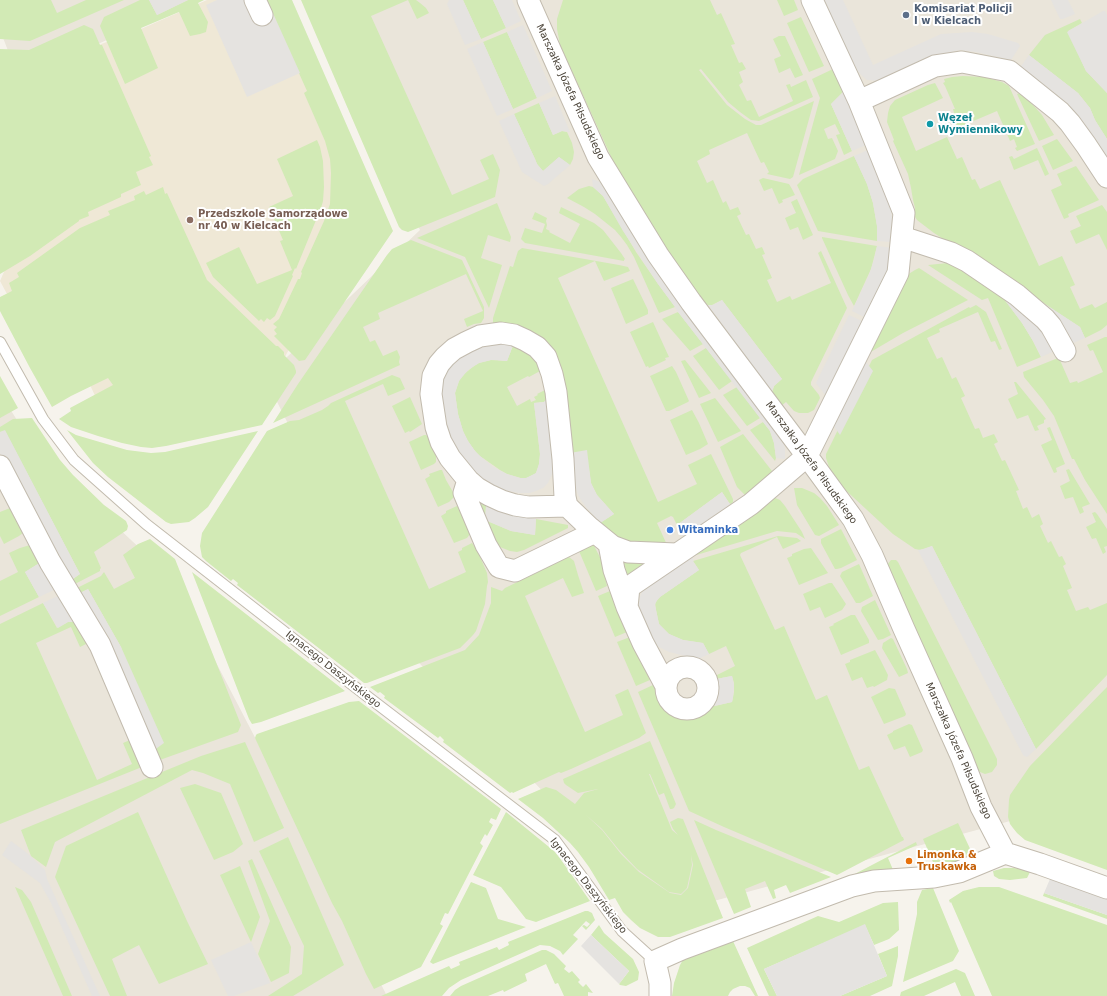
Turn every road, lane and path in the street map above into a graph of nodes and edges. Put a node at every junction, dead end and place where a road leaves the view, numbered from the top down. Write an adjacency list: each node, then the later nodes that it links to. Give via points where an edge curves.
1 (528, 0): 8 (street, Marszałka Józefa Piłsudskiego, via 598,157 658,255)
2 (812, 0): 3 (street)
3 (859, 101): 4 (street, via 935,66 962,62 1009,71 1060,112); 5 (street, via 904,214)
4 (1107, 177)
5 (902, 237): 7 (street, via 967,261 1017,295 1045,319); 8 (street, via 898,273)
6 (0, 342): 19 (lane, Ignacego Daszyńskiego, via 42,419 74,460 152,528 555,840 622,931)
7 (1065, 351)
8 (807, 456): 13 (street, via 751,504); 17 (street, Marszałka Józefa Piłsudskiego, via 853,519 872,555 962,758 981,807)
9 (0, 466): 16 (street, via 54,568 100,645)
10 (468, 480): 11 (street, via 489,495 515,505); 11 (street, via 450,458 440,437 431,394 433,376 445,357 467,342 480,336 501,333 514,335 537,347 546,357 552,374); 12 (street, via 464,494 486,545 499,567 515,571)
11 (567, 506): 12 (street)
12 (602, 538): 13 (street, via 612,546 628,552); 14 (street)
13 (676, 554): 14 (street, via 629,587)
14 (627, 607): 15 (street)
15 (666, 686)
16 (152, 767)
17 (1005, 853): 18 (street); 19 (street, via 959,872 934,877 874,881 852,886)
18 (1106, 887)
19 (655, 961): 20 (street)
20 (660, 996)

